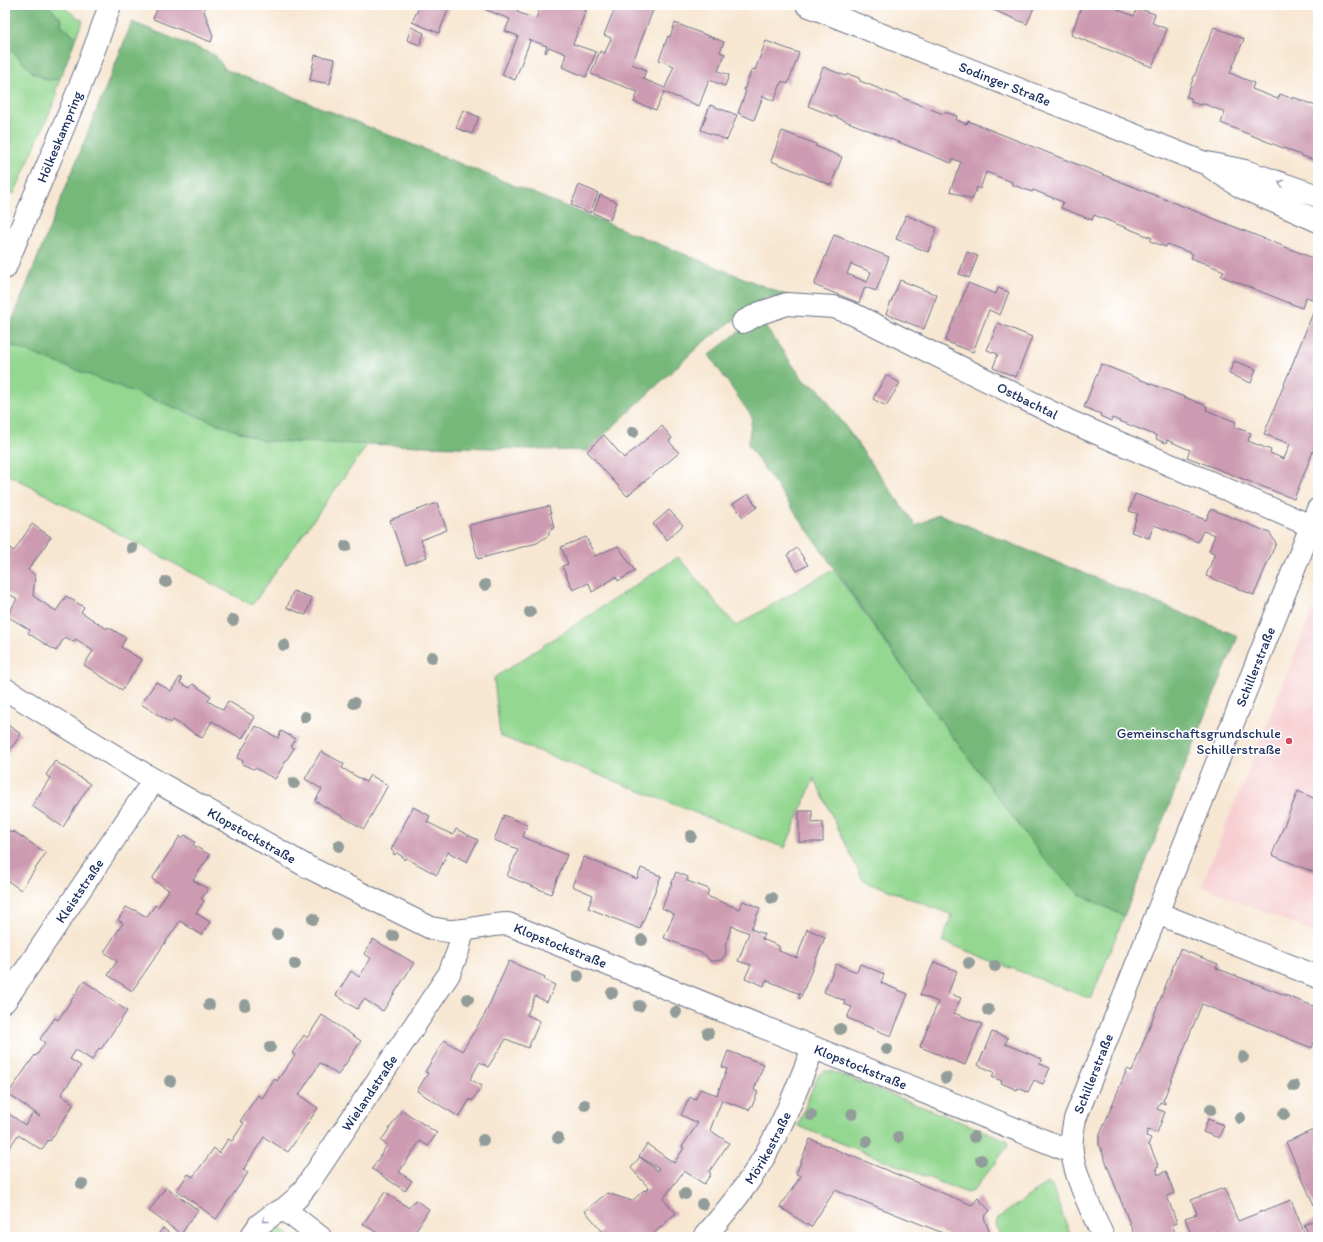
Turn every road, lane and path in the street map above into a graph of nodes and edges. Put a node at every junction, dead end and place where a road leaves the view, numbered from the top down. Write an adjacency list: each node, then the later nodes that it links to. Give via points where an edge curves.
1 (110, 5): 6 (street, Hölkeskampring)
2 (807, 5): 3 (street, Sodinger Straße)
3 (1202, 162): 4 (street, Sodinger Straße, one-way to 3, via 1245,171); 5 (street, Sodinger Straße, via 1241,187)
4 (1318, 196)
5 (1318, 221)
6 (5, 268)
7 (743, 322): 8 (street, Ostbachtal, via 787,304 834,307 1069,421)
8 (1314, 518): 11 (street, Schillerstraße)
9 (5, 689): 10 (street, Klopstockstraße)
10 (154, 780): 12 (street, Klopstockstraße, via 308,867 431,928); 14 (street, Kleiststraße)
11 (1157, 914): 13 (street); 16 (street, Schillerstraße, via 1075,1119)
12 (463, 930): 15 (street, Klopstockstraße, via 508,924); 17 (street, Wielandstraße, via 449,974 308,1184)
13 (1318, 977)
14 (5, 1001)
15 (813, 1048): 16 (street, Klopstockstraße); 20 (street, Mörikestraße, via 771,1146 734,1202)
16 (1072, 1152): 21 (street, Schillerstraße, via 1081,1187)
17 (284, 1209): 18 (street); 19 (street, Wielandstraße, one-way to 19, via 260,1225)
18 (315, 1236)
19 (251, 1237)
20 (704, 1237)
21 (1103, 1237)

